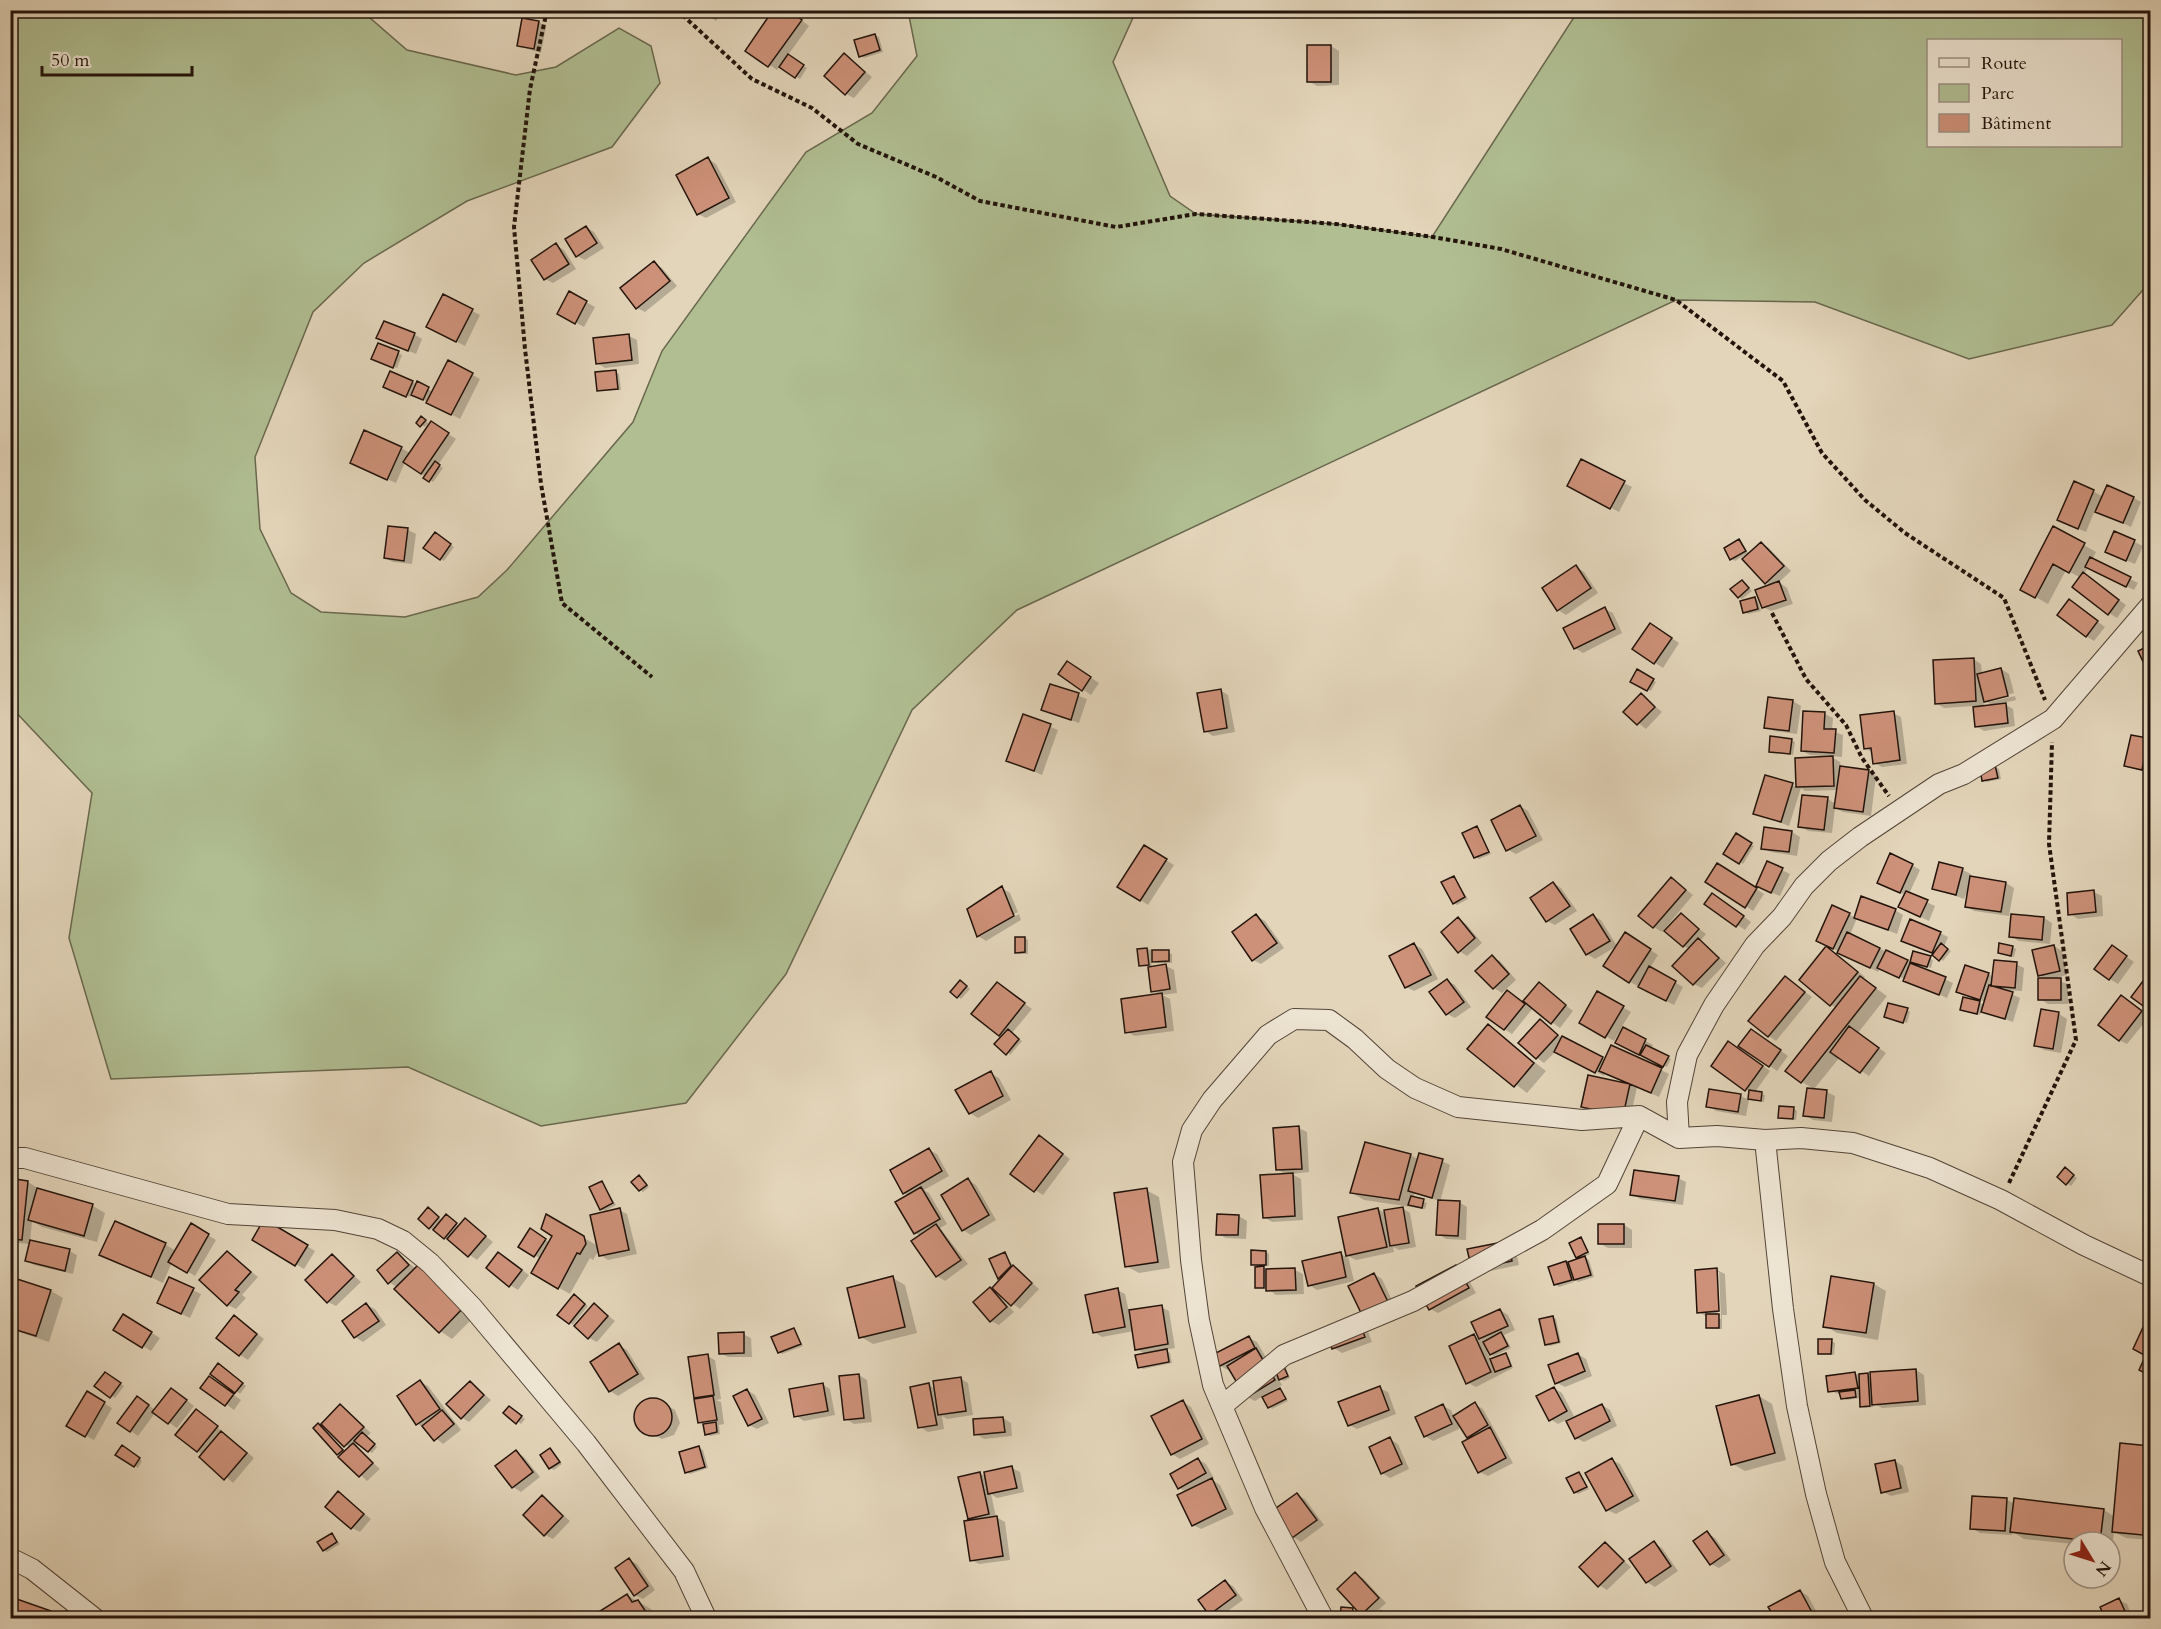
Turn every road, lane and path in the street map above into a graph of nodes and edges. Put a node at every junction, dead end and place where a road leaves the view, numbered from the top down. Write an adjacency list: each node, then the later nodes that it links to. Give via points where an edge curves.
1 (547, 10): 5 (path, via 530,89 514,226 541,484 562,603)
2 (677, 10): 6 (path, via 752,79 812,108 858,144 936,177 980,201 1116,227 1196,214 1336,224 1433,237 1511,252 1676,300 1783,381 1822,453 1865,500 1905,533 2004,598)
3 (2151, 606): 6 (street)
4 (1772, 613): 7 (path, via 1806,679 1846,725 1862,758)
5 (652, 677)
6 (2053, 719): 7 (street, via 1964,774 1939,784); 12 (path, via 2049,844 2076,1040)
7 (1899, 812): 9 (street, via 1829,861 1804,886 1755,945 1714,1005 1687,1055 1677,1102)
8 (1639, 1116): 9 (street); 14 (street, via 1607,1184 1542,1230 1413,1302 1284,1355); 14 (street, via 1582,1120 1458,1107 1415,1088 1329,1020 1294,1019 1268,1035 1212,1100 1192,1130 1183,1162 1199,1320 1213,1385)
9 (1679, 1138): 10 (street)
10 (1765, 1140): 12 (street, via 1801,1138 1853,1143 1930,1168); 19 (street, via 1797,1406 1834,1562)
11 (10, 1158): 17 (street, via 25,1158 228,1214 335,1220 378,1229 403,1241 472,1307 586,1443 684,1571)
12 (2001, 1200): 13 (street)
13 (2151, 1276)
14 (1222, 1406): 18 (street, via 1264,1508)
15 (10, 1558): 16 (street, via 32,1569)
16 (94, 1618)
17 (706, 1618)
18 (1323, 1618)
19 (1863, 1618)

